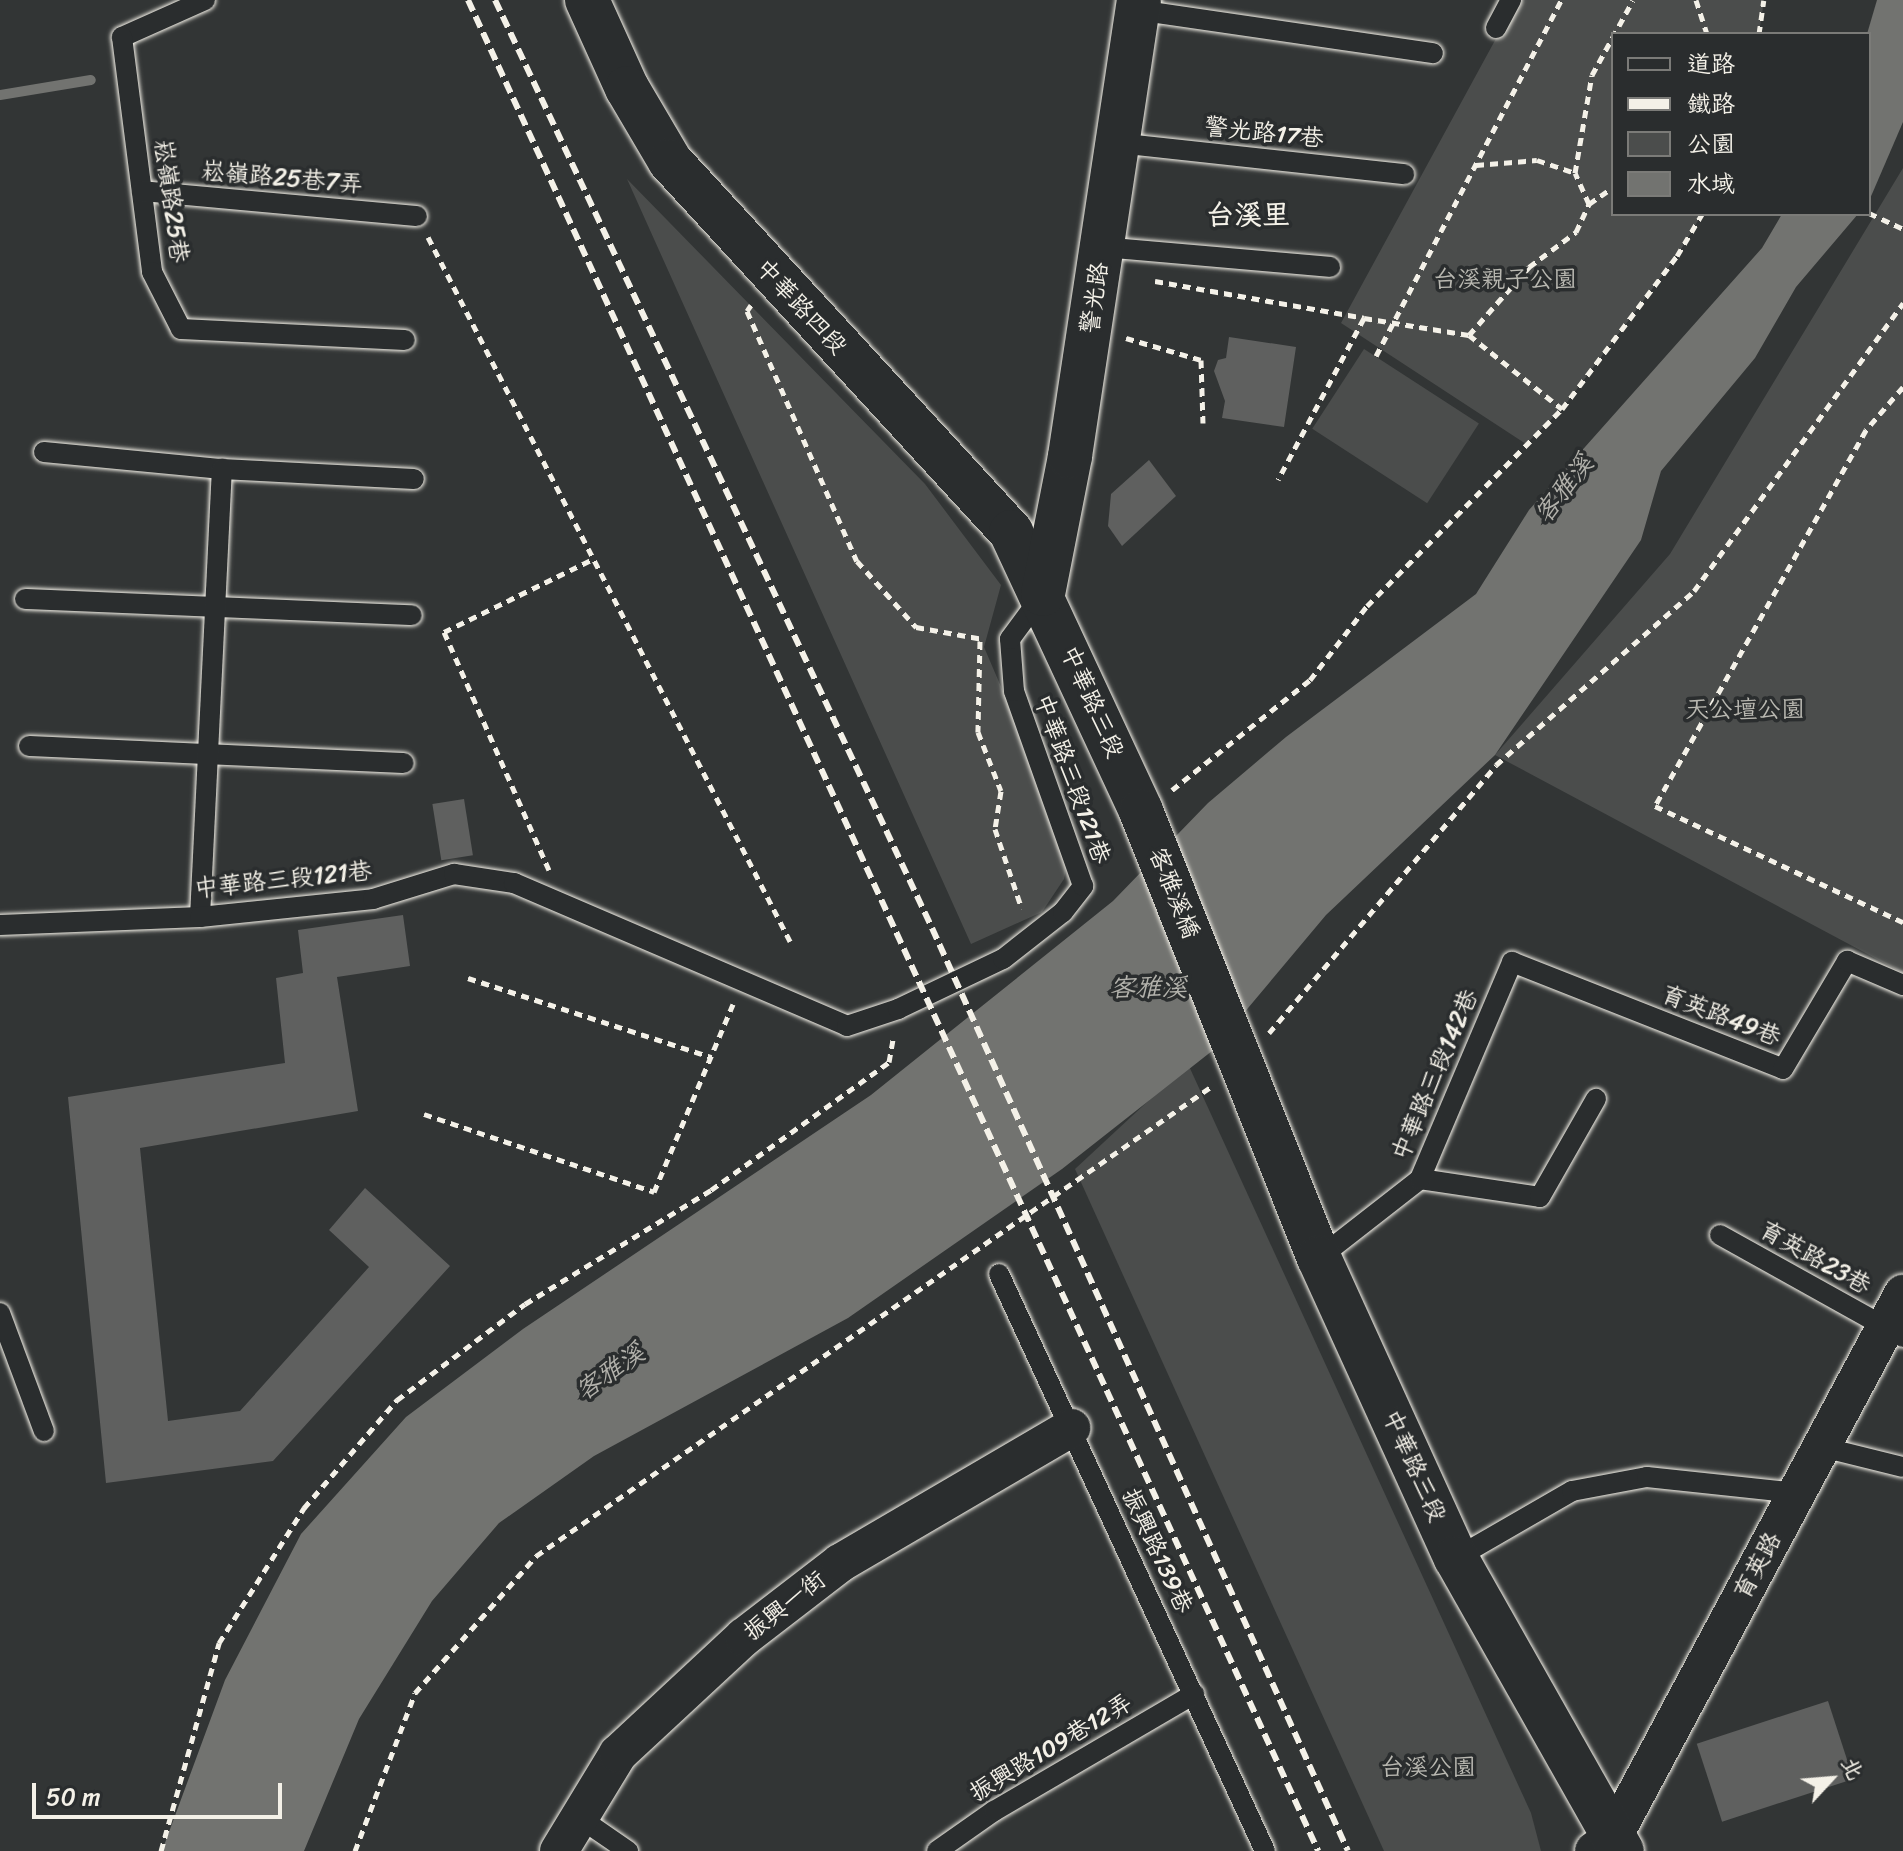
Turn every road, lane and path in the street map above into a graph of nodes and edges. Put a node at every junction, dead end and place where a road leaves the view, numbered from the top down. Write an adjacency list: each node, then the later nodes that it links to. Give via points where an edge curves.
1 (205, 0): 20 (lane, 崧嶺路25巷, via 122,37)
2 (587, 0): 44 (street, 中華路四段, via 627,88 670,161 1011,532)
3 (1511, 0): 9 (lane)
4 (1561, 0): 16 (path)
5 (1633, 0): 10 (path)
6 (1696, 0): 11 (path)
7 (1764, 0): 12 (path)
8 (1138, 5): 14 (lane); 15 (street, 警光路)
9 (1496, 28)
10 (1616, 32)
11 (1706, 32)
12 (1759, 32)
13 (1611, 40): 17 (path, via 1592,75)
14 (1433, 53)
15 (1117, 143): 18 (lane, 警光路17巷); 26 (street, 警光路)
16 (1476, 165): 17 (path, via 1537,160); 31 (path)
17 (1575, 173): 21 (path)
18 (1404, 174)
19 (1611, 188): 21 (path)
20 (142, 191): 23 (lane, 崧嶺路25巷7弄); 34 (lane, 崧嶺路25巷, via 152,272 181,329)
21 (1589, 204): 33 (path, via 1576,232 1529,267)
22 (1871, 214): 25 (path)
23 (417, 216): 43 (path)
24 (1701, 216): 37 (path, via 1677,256)
25 (1903, 229)
26 (1100, 260): 27 (lane); 30 (path); 32 (street, 警光路)
27 (1330, 267)
28 (753, 300): 49 (path, via 747,311 857,561 916,627)
29 (1903, 303): 66 (path, via 1694,591 1496,765)
30 (1364, 318): 31 (path); 42 (path)
31 (1390, 322): 33 (path); 35 (path)
32 (1091, 327): 38 (path, via 1201,360); 44 (street, 警光路)
33 (1469, 335): 37 (path)
34 (405, 340)
35 (1376, 356)
36 (1903, 387): 56 (path, via 1866,430 1655,806)
37 (1562, 409): 53 (path, via 1367,606 1310,680)
38 (1203, 423)
39 (44, 452): 40 (lane)
40 (222, 469): 41 (lane); 46 (lane)
41 (414, 479)
42 (1278, 480)
43 (593, 559): 54 (path, via 444,632); 58 (path)
44 (1043, 594): 53 (street, 中華路三段); 59 (lane, 中華路三段121巷, via 1010,639 1014,691 1083,886 1063,912)
45 (25, 599): 46 (lane)
46 (215, 604): 47 (lane); 51 (lane)
47 (412, 615)
48 (994, 632): 49 (path)
49 (980, 641): 59 (path, via 978,732 1001,791 995,829 1023,907 1020,917 1005,924)
50 (29, 746): 51 (lane)
51 (208, 754): 52 (lane); 55 (lane)
52 (404, 763)
53 (1141, 811): 66 (street, 客雅溪橋)
54 (564, 904): 55 (lane, 中華路三段121巷, via 514,883 454,874 373,899); 62 (lane, 中華路三段121巷)
55 (200, 917): 57 (lane, 中華路三段121巷)
56 (1903, 922)
57 (0, 925)
58 (790, 941)
59 (1007, 956): 64 (lane, 中華路三段121巷)
60 (1512, 962): 63 (lane, 育英路49巷, via 1783,1069 1847,961); 69 (lane, 中華路三段142巷)
61 (468, 978): 65 (path)
62 (742, 981): 64 (lane, 中華路三段121巷, via 847,1026); 65 (path)
63 (1903, 985)
64 (898, 1009): 85 (path, via 889,1062 711,1190 525,1304 397,1400 304,1508 219,1643)
65 (711, 1057): 68 (path, via 654,1192)
66 (1243, 1064): 71 (street, 中華路三段); 86 (path, via 536,1556 415,1693)
67 (1596, 1099): 69 (lane, via 1540,1197)
68 (424, 1114)
69 (1420, 1179): 71 (lane, 中華路三段142巷)
70 (1720, 1235): 75 (lane, 育英路23巷)
71 (1319, 1258): 81 (street, 中華路三段)
72 (999, 1274): 76 (lane, 振興路139巷)
73 (1903, 1294): 75 (street, 育英路)
74 (0, 1313): 77 (lane)
75 (1894, 1332): 78 (street, 育英路)
76 (1071, 1428): 82 (lane, 振興路139巷); 83 (street, 振興一街, via 840,1563 744,1637 618,1754)
77 (44, 1431)
78 (1822, 1447): 79 (lane); 80 (street, 育英路)
79 (1903, 1467)
80 (1797, 1493): 81 (lane, via 1647,1477 1572,1491); 84 (street, 育英路)
81 (1456, 1558): 84 (street, 中華路三段)
82 (1194, 1694): 89 (lane, 振興路109巷12弄, via 994,1811); 90 (lane, 振興路139巷)
83 (577, 1816): 87 (street, 振興一街); 88 (lane)
84 (1617, 1848)
85 (161, 1851)
86 (355, 1851)
87 (559, 1851)
88 (628, 1851)
89 (937, 1851)
90 (1265, 1851)

